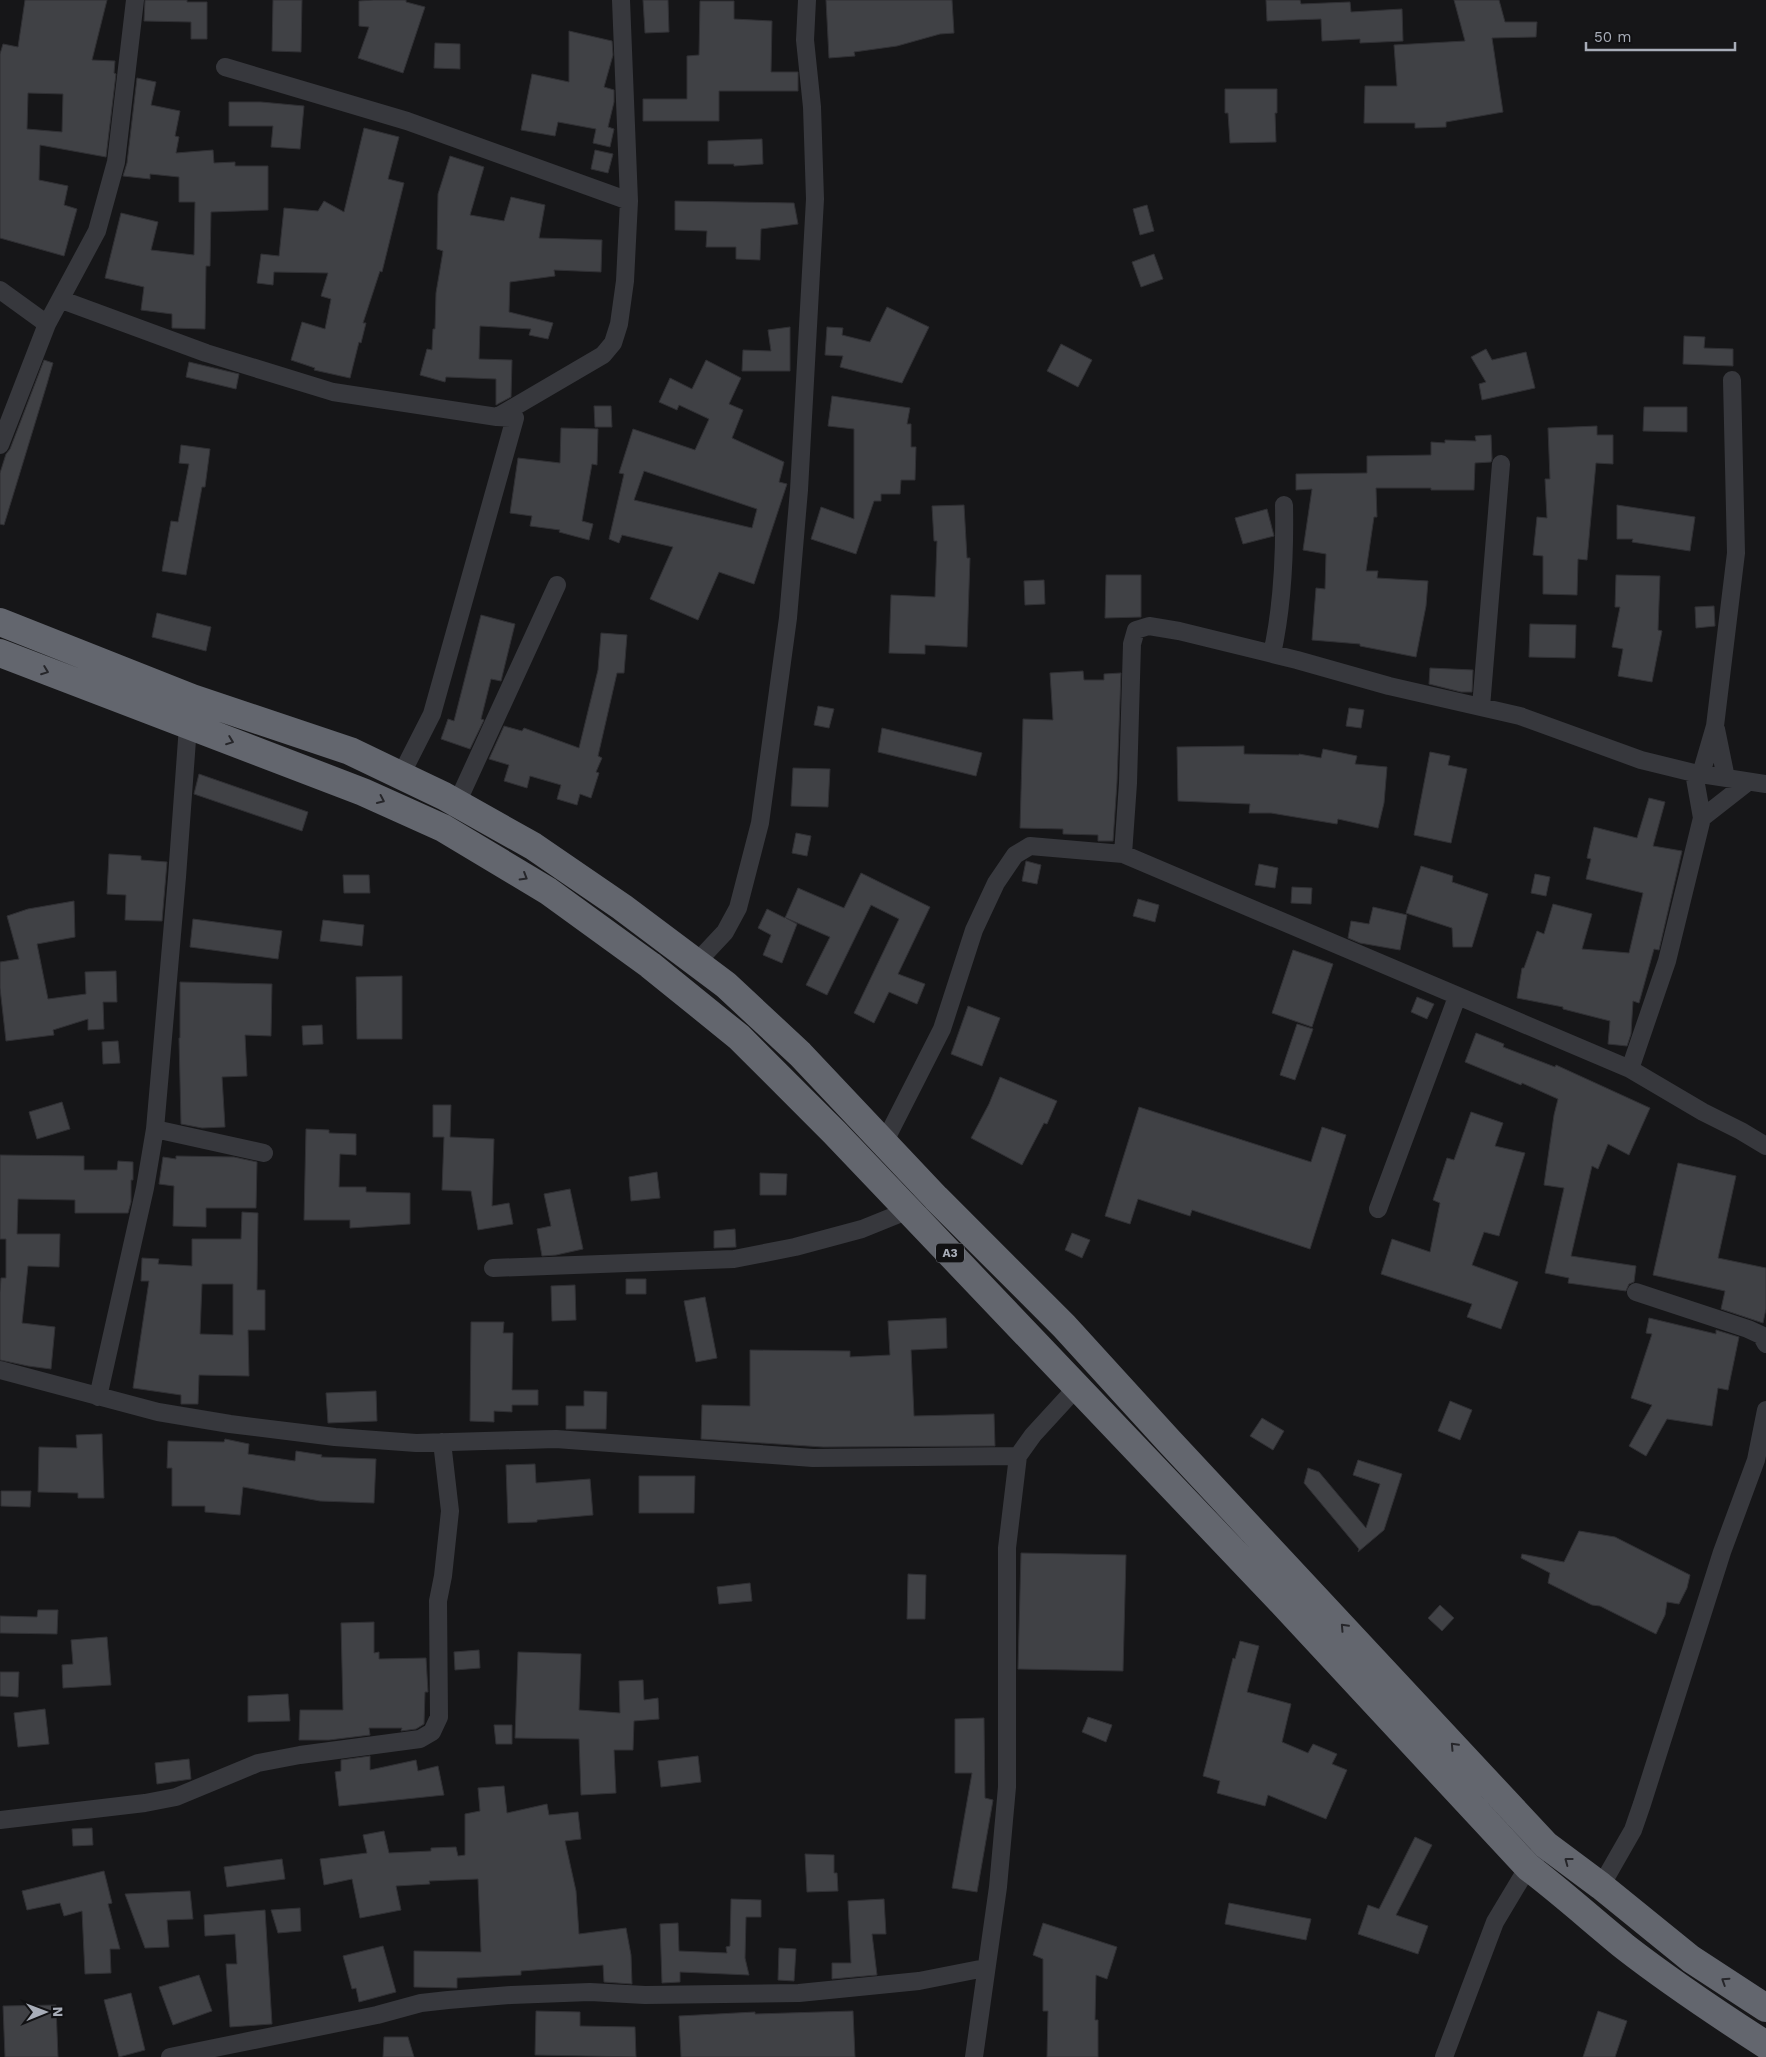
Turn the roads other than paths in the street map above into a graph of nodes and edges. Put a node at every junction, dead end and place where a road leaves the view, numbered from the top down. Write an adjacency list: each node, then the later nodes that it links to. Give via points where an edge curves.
1 (135, 0): 7 (street, via 116,162 97,232)
2 (621, 0): 5 (street)
3 (807, 0): 29 (street, via 805,40 812,107 815,199 788,618 761,816 738,908 725,932)
4 (225, 67): 5 (street, via 407,121)
5 (629, 202): 10 (street, via 625,281 613,343 603,355)
6 (0, 290): 8 (street)
7 (62, 300): 8 (street); 10 (street, via 206,353 333,392)
8 (47, 324): 11 (street)
9 (1732, 380): 20 (street, via 1736,553)
10 (497, 417): 22 (street, via 514,418 432,714)
11 (0, 445)
12 (1501, 464): 18 (street)
13 (1284, 505): 17 (street, via 1285,562)
14 (557, 585): 26 (street)
15 (0, 622): 22 (highway, A3, via 192,698 350,751)
16 (0, 653): 19 (highway, A3, one-way to 19)
17 (1272, 654): 18 (street); 28 (street, via 1160,626 1136,630 1132,644)
18 (1481, 708): 21 (street, via 1520,716 1641,760)
19 (188, 726): 32 (street); 37 (highway, A3, one-way to 37, via 363,792 442,828 548,891 650,965 739,1037)
20 (1715, 726): 21 (street); 23 (street)
21 (1697, 774): 23 (street); 27 (street)
22 (401, 775): 26 (highway, A3)
23 (1726, 778): 24 (street)
24 (1748, 782): 25 (street); 27 (street)
25 (1766, 784)
26 (457, 804): 29 (highway, A3, via 533,846)
27 (1702, 818): 31 (street, via 1667,961)
28 (1123, 854): 30 (street); 33 (street, via 1030,846 1015,855 981,914 942,1029)
29 (696, 963): 33 (highway, A3, via 726,985 800,1054)
30 (1456, 996): 31 (street); 36 (street)
31 (1630, 1069): 34 (street)
32 (155, 1129): 35 (street); 43 (street)
33 (884, 1143): 48 (highway, A3, one-way to 33, via 1064,1326)
34 (1766, 1146)
35 (264, 1153)
36 (1378, 1209)
37 (909, 1210): 38 (street, via 862,1229 734,1259); 42 (highway, A3)
38 (493, 1268)
39 (1636, 1292): 40 (street, via 1748,1329 1761,1335)
40 (1766, 1344)
41 (0, 1370): 43 (street)
42 (1077, 1387): 46 (street); 49 (highway, A3)
43 (98, 1397): 45 (street, via 158,1412 335,1438)
44 (1766, 1410): 50 (street, via 1756,1460 1722,1552 1633,1830)
45 (442, 1442): 46 (street, via 556,1440 813,1458); 47 (street, via 450,1511 438,1600 439,1717 432,1732 420,1739 258,1763 176,1797)
46 (1018, 1456): 51 (street, via 1007,1548 1007,1787 998,1887)
47 (0, 1820)
48 (1546, 1845): 49 (street); 50 (highway, A3, one-way to 48)
49 (1528, 1867): 53 (highway, A3, via 1626,1947); 56 (street, via 1496,1922)
50 (1601, 1886): 52 (highway, A3, one-way to 50, via 1691,1959)
51 (985, 1968): 54 (street, via 918,1981 799,1993 645,1995 590,1992 448,2000); 55 (street)
52 (1766, 2008)
53 (1766, 2045)
54 (170, 2057)
55 (974, 2057)
56 (1444, 2057)

